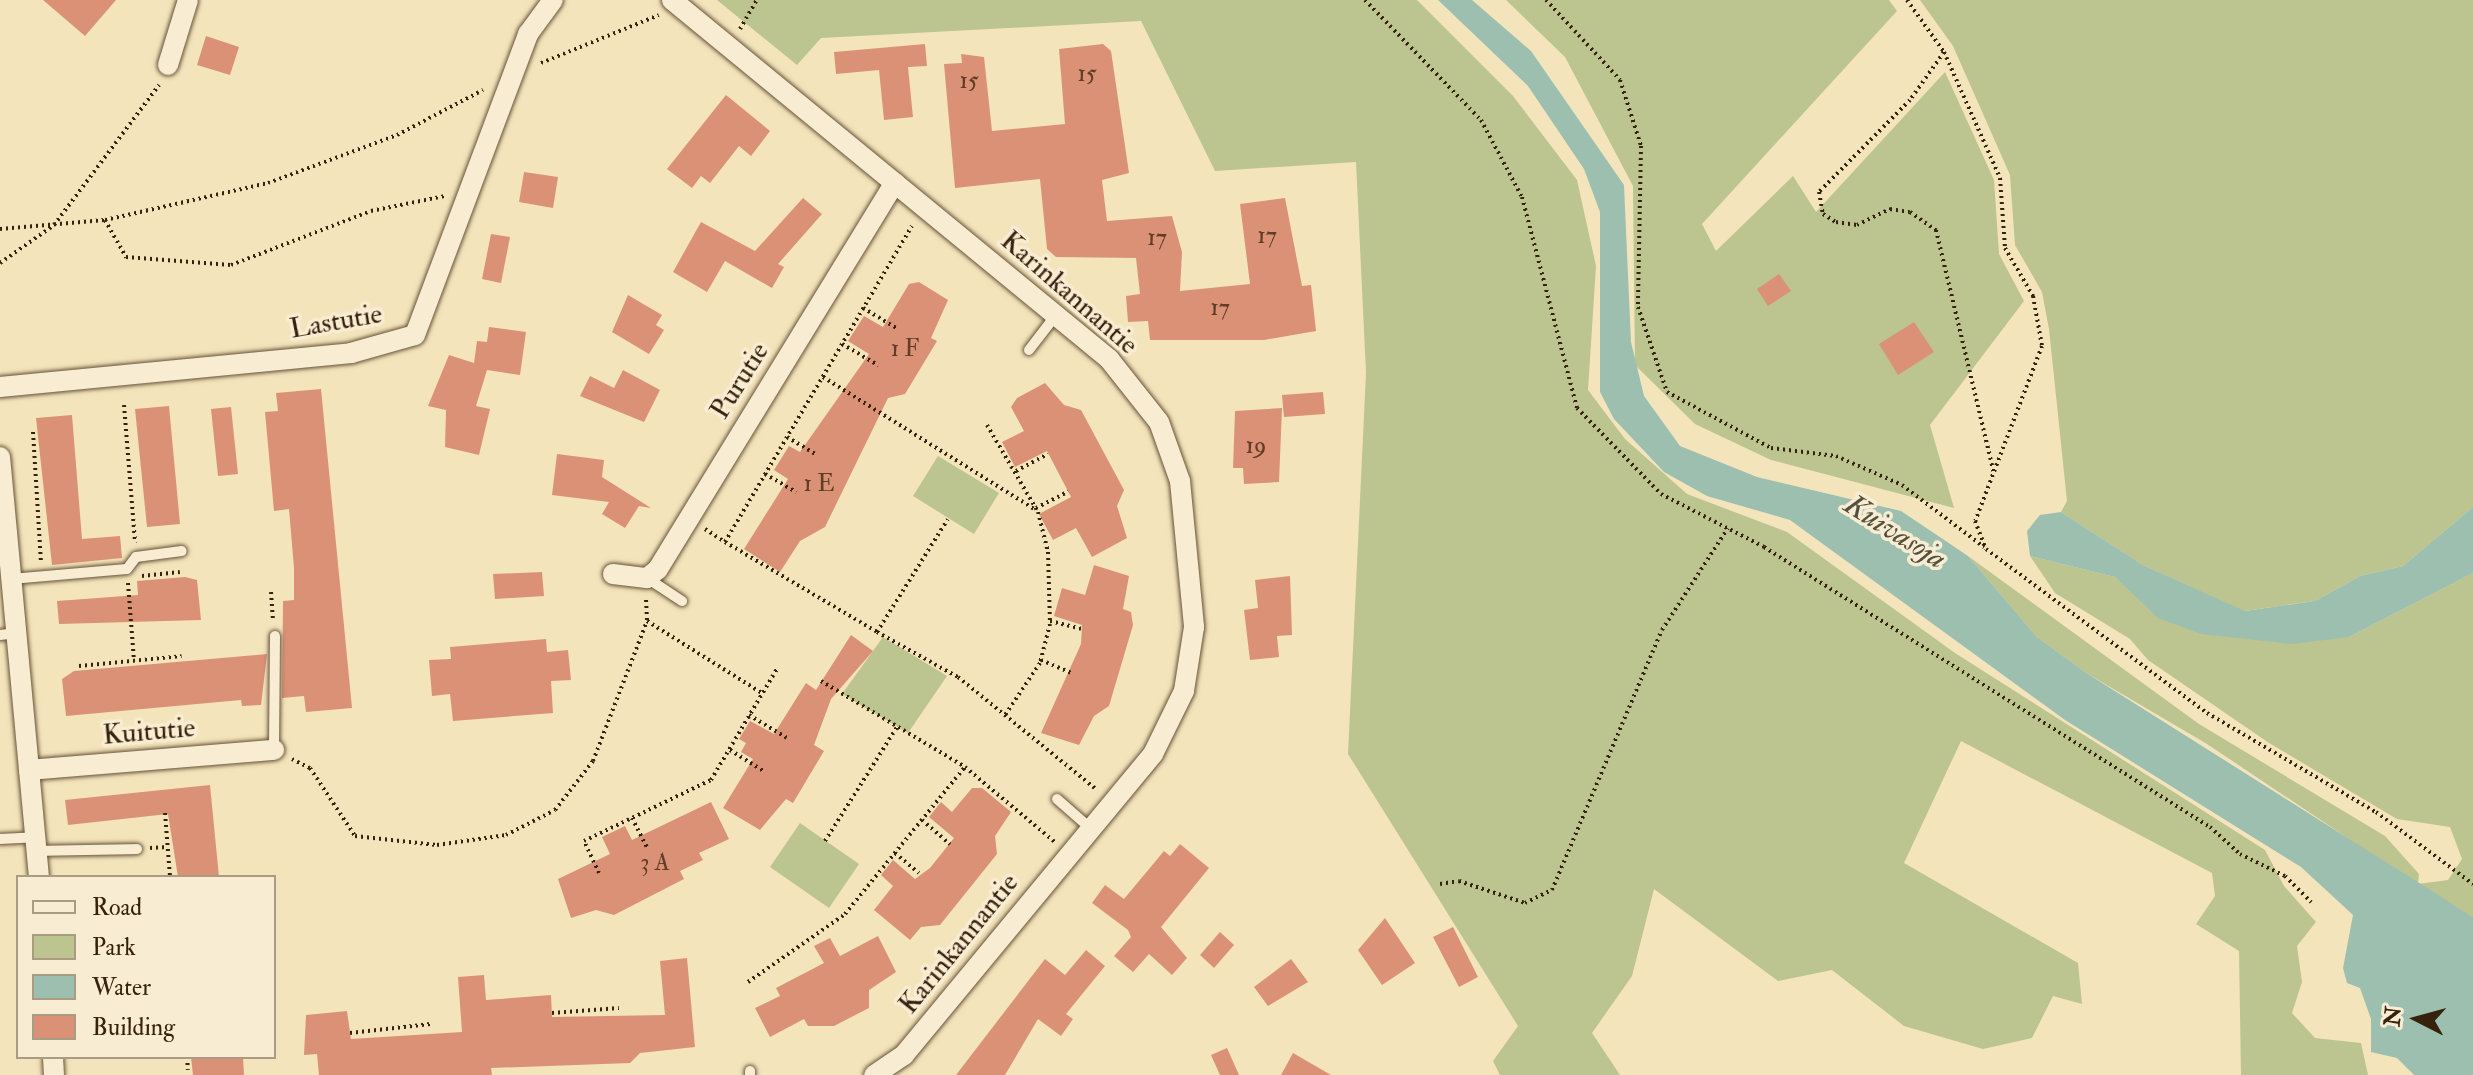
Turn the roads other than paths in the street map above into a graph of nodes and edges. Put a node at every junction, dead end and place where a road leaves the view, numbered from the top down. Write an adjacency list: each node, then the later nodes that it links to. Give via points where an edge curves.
1 (188, 0): 4 (street)
2 (553, 0): 8 (street, Lastutie, via 528,34 415,335 351,353)
3 (676, 3): 5 (street, Karinkannantie)
4 (168, 65)
5 (895, 183): 6 (street, Karinkannantie); 12 (street, Purutie)
6 (1056, 315): 7 (lane); 20 (street, Karinkannantie, via 1109,359 1159,422 1180,481 1194,627 1184,691 1153,754)
7 (1029, 350)
8 (0, 387)
9 (0, 461): 13 (street)
10 (182, 551): 13 (lane, via 136,557 127,569)
11 (613, 574): 12 (street)
12 (647, 578): 14 (lane)
13 (11, 579): 15 (street)
14 (682, 601)
15 (8, 634): 18 (street)
16 (275, 636): 17 (lane)
17 (274, 750): 18 (street, Kuitutie)
18 (29, 770): 22 (street)
19 (1057, 799): 20 (lane)
20 (1090, 828): 25 (street, Karinkannantie, via 904,1055)
21 (0, 839): 22 (lane)
22 (36, 844): 23 (lane); 24 (street)
23 (137, 849)
24 (39, 875)
25 (874, 1075)

